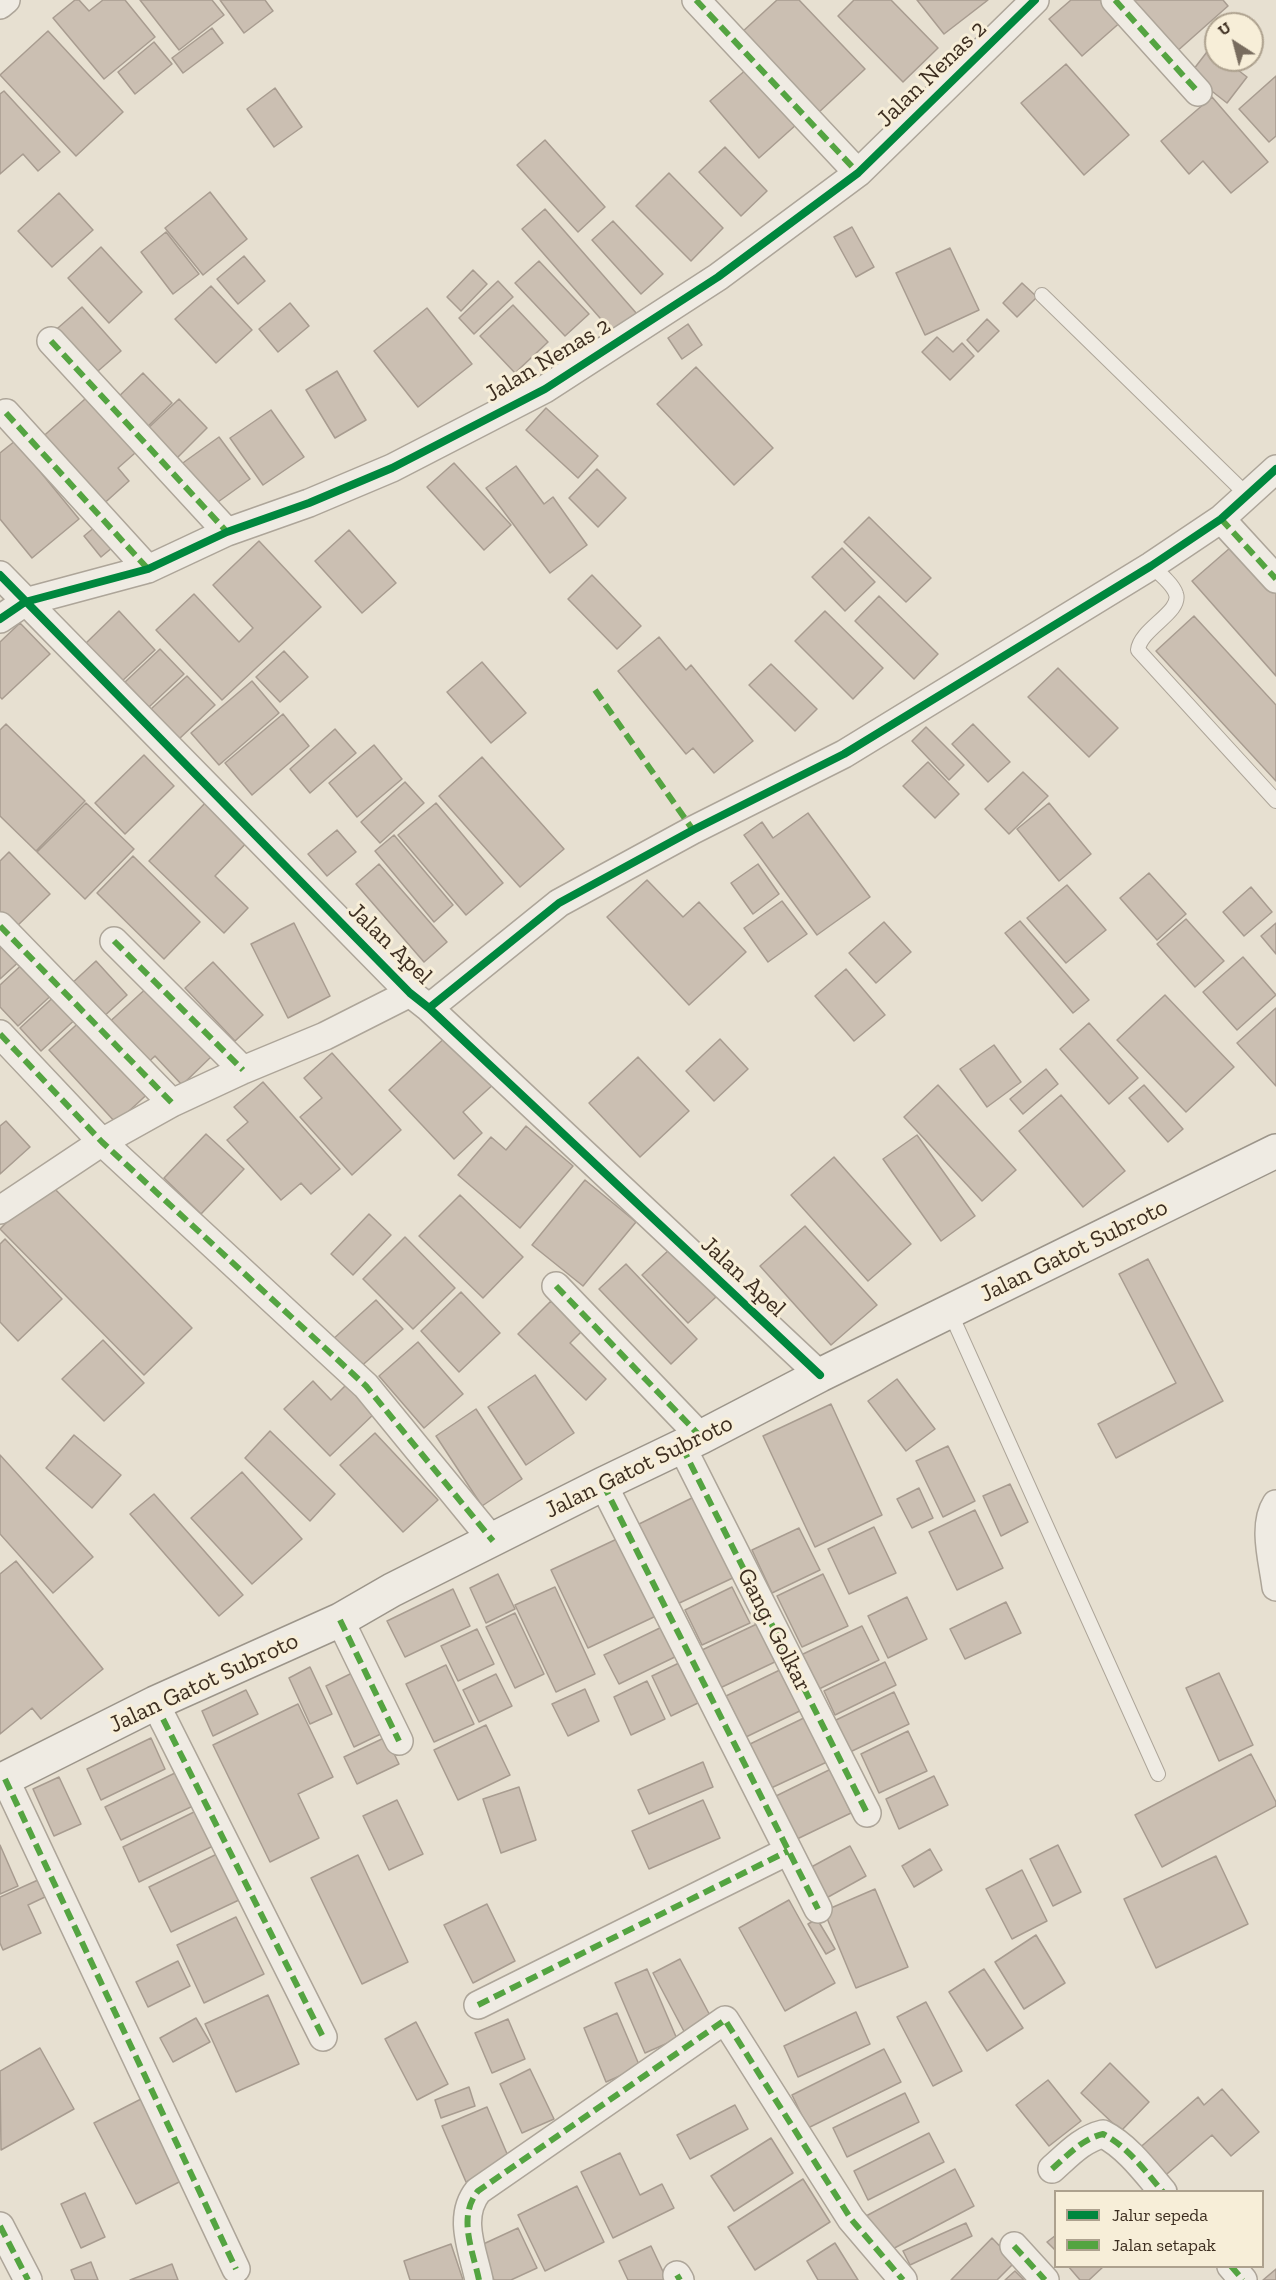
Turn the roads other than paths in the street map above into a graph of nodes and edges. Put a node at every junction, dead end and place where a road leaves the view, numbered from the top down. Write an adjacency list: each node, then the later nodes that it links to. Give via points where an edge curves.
1 (6, 0): 5 (street)
2 (696, 0): 7 (street)
3 (1035, 0): 7 (street, Jalan Nenas 2)
4 (1115, 0): 6 (street)
5 (0, 5)
6 (1198, 92)
7 (858, 173): 14 (street, Jalan Nenas 2, via 718,277 545,389 392,468)
8 (1042, 295): 12 (lane)
9 (51, 341): 14 (street)
10 (6, 413): 16 (street)
11 (1276, 469): 12 (street)
12 (1247, 495): 13 (street)
13 (1221, 519): 15 (street); 18 (street)
14 (227, 532): 16 (street, Jalan Nenas 2)
15 (1151, 566): 21 (lane, via 1173,588 1176,604 1138,642 1138,650); 24 (street, via 844,754 559,903)
16 (148, 569): 19 (street, Jalan Nenas 2)
17 (0, 575): 19 (street, Jalan Apel)
18 (1276, 579)
19 (25, 602): 20 (street, Jalan Nenas 2); 24 (street, Jalan Apel)
20 (0, 619)
21 (1276, 801)
22 (0, 926): 27 (street)
23 (114, 941): 26 (street)
24 (420, 1001): 26 (street); 33 (street, Jalan Apel)
25 (0, 1034): 28 (street)
26 (243, 1070): 27 (street)
27 (172, 1103): 28 (street)
28 (102, 1142): 30 (street); 37 (street, via 366,1386)
29 (1276, 1151): 32 (main road, Jalan Gatot Subroto)
30 (0, 1210)
31 (556, 1286): 34 (street, Gang. Golkar)
32 (950, 1312): 33 (main road, Jalan Gatot Subroto); 42 (lane)
33 (820, 1375): 34 (main road, Jalan Gatot Subroto)
34 (692, 1442): 35 (main road, Jalan Gatot Subroto); 44 (street, Gang. Golkar)
35 (603, 1484): 37 (main road, Jalan Gatot Subroto); 45 (street)
36 (1276, 1504): 38 (street, via 1270,1513)
37 (493, 1540): 39 (main road, Jalan Gatot Subroto)
38 (1276, 1587)
39 (340, 1620): 40 (main road, Jalan Gatot Subroto); 41 (street)
40 (155, 1703): 43 (main road, Jalan Gatot Subroto); 48 (street)
41 (399, 1741)
42 (1158, 1774)
43 (3, 1780): 54 (street)
44 (867, 1813)
45 (788, 1851): 46 (street); 47 (street)
46 (818, 1909)
47 (478, 2005)
48 (323, 2037)
49 (1052, 2169): 50 (street, via 1078,2145 1103,2134 1137,2162)
50 (1161, 2190)
51 (0, 2226): 56 (street)
52 (1014, 2246): 58 (street)
53 (1233, 2268): 59 (street)
54 (236, 2269)
55 (899, 2279): 57 (street, via 851,2219 725,2020 478,2191 471,2200 466,2234)
56 (28, 2280)
57 (479, 2280)
58 (1045, 2280)
59 (1243, 2280)

